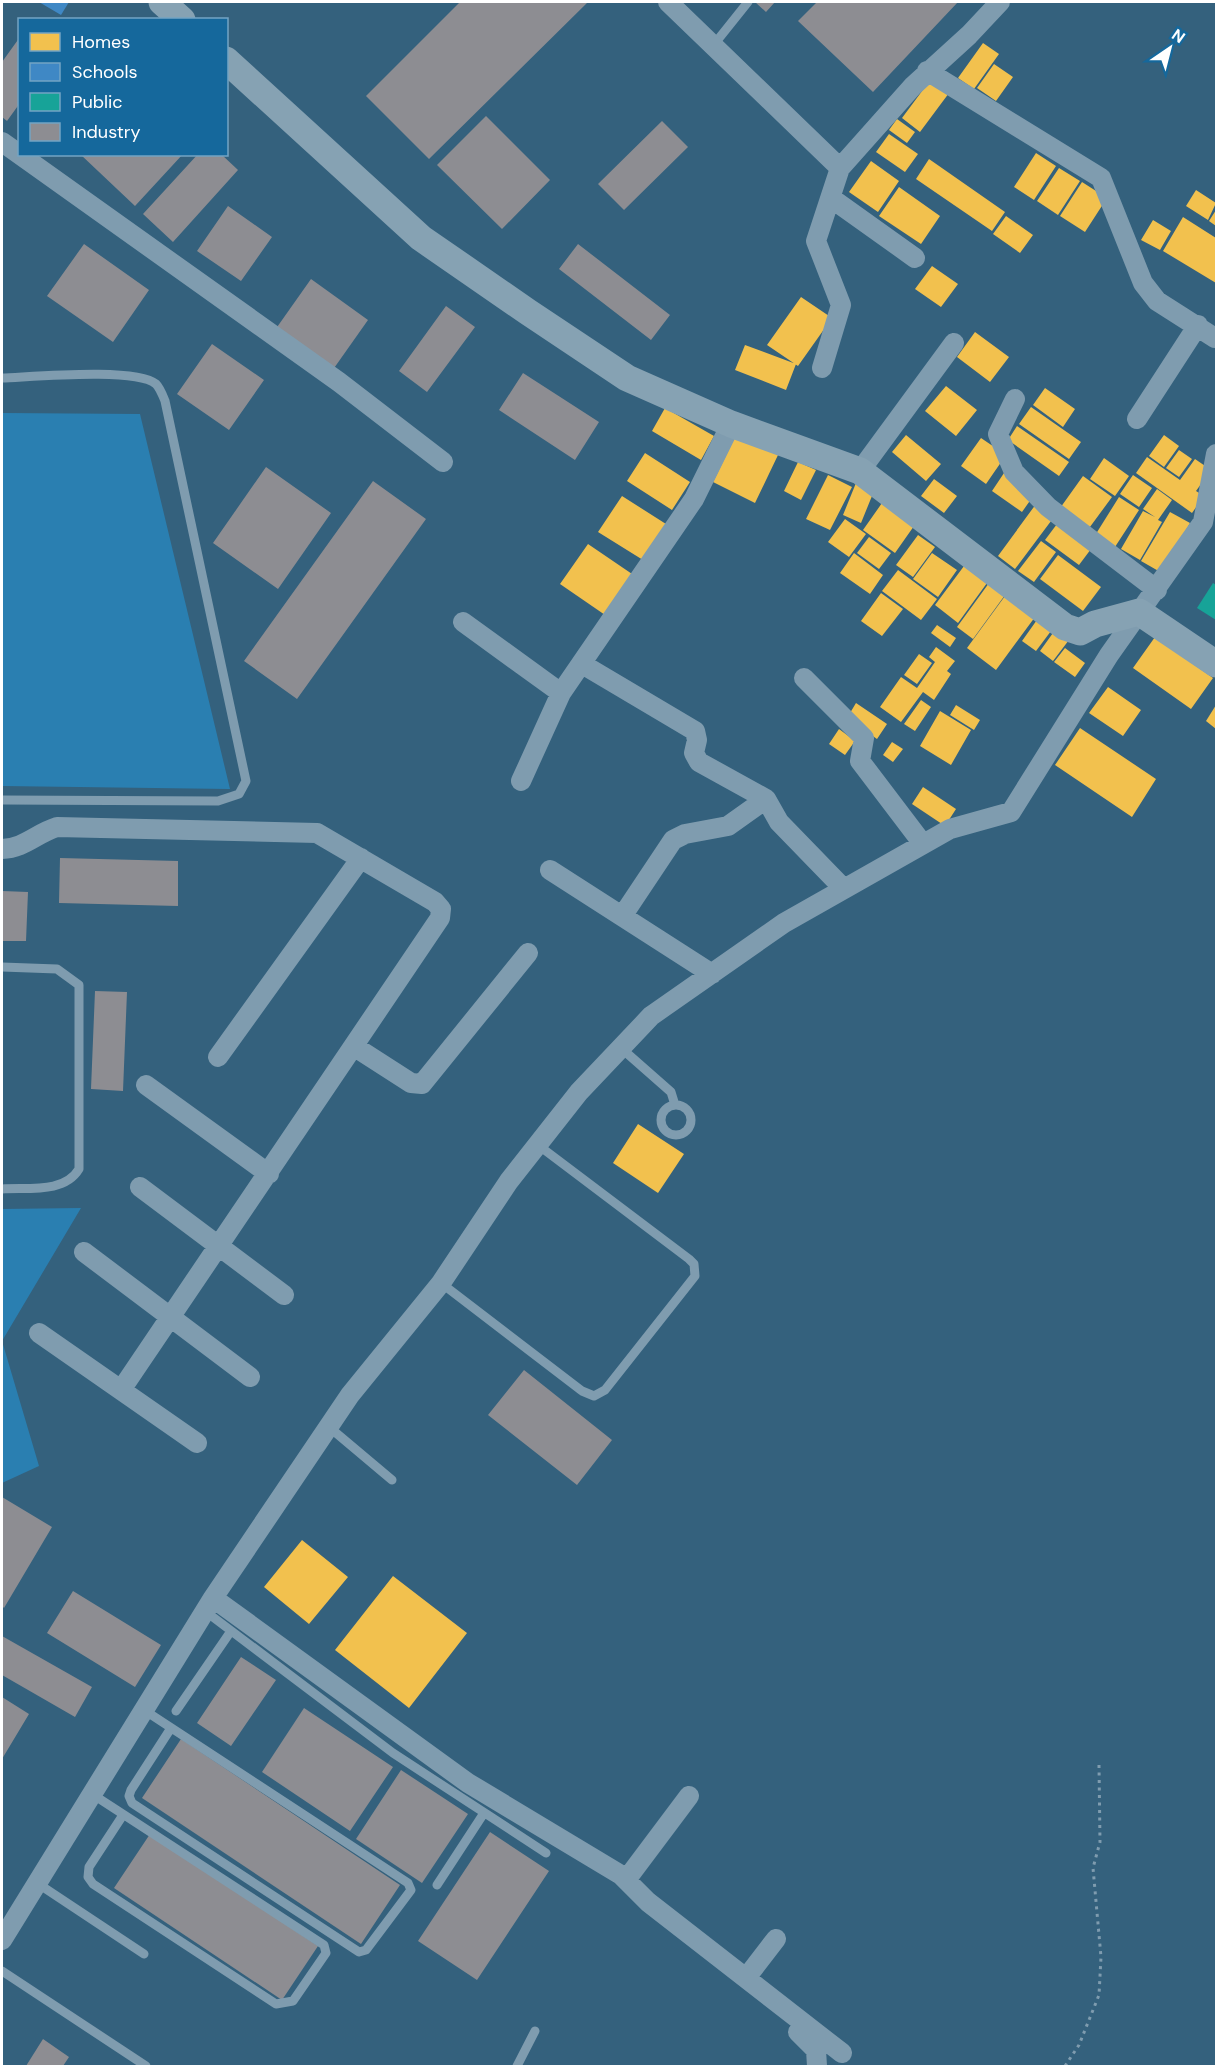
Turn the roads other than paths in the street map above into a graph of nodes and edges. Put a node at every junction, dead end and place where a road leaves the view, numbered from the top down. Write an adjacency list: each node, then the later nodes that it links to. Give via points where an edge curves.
1 (162, 2): 5 (street)
2 (668, 2): 6 (street)
3 (748, 2): 6 (lane)
4 (1000, 2): 8 (street)
5 (180, 18)
6 (712, 47): 12 (street)
7 (228, 62): 22 (street, via 421,238 627,378)
8 (927, 71): 12 (street); 15 (street, via 1101,178 1143,283 1157,301)
9 (2, 142): 10 (street)
10 (18, 153)
11 (22, 156): 24 (street, via 339,382)
12 (840, 168): 13 (street)
13 (831, 198): 14 (street); 18 (street, via 816,241 841,305)
14 (915, 258)
15 (1198, 325): 16 (street); 21 (street)
16 (1216, 341)
17 (954, 343): 25 (street)
18 (822, 368)
19 (2, 378): 35 (lane, via 114,375 157,385 165,401 246,781 239,794 218,801)
20 (1015, 399): 26 (street, via 998,434 1014,472 1048,507)
21 (1137, 419)
22 (730, 424): 25 (street); 30 (street, via 694,499)
23 (1216, 454): 26 (street, via 1203,522)
24 (442, 462)
25 (860, 471): 27 (street, via 1065,627 1080,632)
26 (1157, 590): 27 (street)
27 (1139, 612): 29 (street); 36 (street, via 1011,812 950,829)
28 (463, 622): 32 (street)
29 (1216, 663)
30 (582, 664): 32 (street); 34 (street, via 695,731 694,753 699,762)
31 (804, 678): 36 (street, via 864,738 860,761)
32 (561, 693): 33 (street)
33 (521, 781)
34 (766, 799): 40 (street, via 779,822); 41 (street, via 728,826 685,834 674,840)
35 (2, 800)
36 (923, 844): 40 (street)
37 (2, 849): 38 (street, via 18,848 43,831 57,827 317,832)
38 (361, 858): 45 (street, via 441,909 440,918); 47 (street)
39 (550, 870): 41 (street)
40 (844, 889): 44 (street, via 784,923)
41 (622, 915): 44 (street)
42 (528, 953): 45 (street, via 422,1084 411,1083)
43 (2, 967): 53 (lane, via 57,969 78,985 78,1169 63,1186)
44 (712, 974): 46 (street, via 651,1016)
45 (355, 1047): 51 (street)
46 (621, 1048): 49 (lane, via 671,1092); 50 (street, via 579,1092)
47 (218, 1057)
48 (146, 1085): 51 (street)
49 (675, 1106)
50 (538, 1145): 56 (street); 56 (lane, via 689,1259 694,1264 695,1276 605,1390 594,1396 582,1391)
51 (269, 1174): 54 (street)
52 (140, 1187): 54 (street)
53 (2, 1189)
54 (219, 1247): 57 (street); 58 (street)
55 (84, 1252): 58 (street)
56 (441, 1282): 62 (street)
57 (284, 1295)
58 (171, 1318): 60 (street); 61 (street)
59 (39, 1333): 61 (street)
60 (250, 1377)
61 (121, 1390): 63 (street)
62 (329, 1427): 64 (lane); 65 (street)
63 (197, 1443)
64 (392, 1480)
65 (209, 1604): 66 (lane); 67 (street); 76 (street, via 468,1783)
66 (231, 1631): 68 (lane); 72 (lane, via 393,1753)
67 (144, 1710): 69 (lane); 70 (street)
68 (177, 1711)
69 (171, 1728): 69 (lane, via 408,1883 411,1890 366,1950 359,1952 132,1803 131,1790)
70 (92, 1794): 73 (lane); 75 (street)
71 (689, 1796): 76 (street)
72 (484, 1814): 74 (lane); 77 (lane)
73 (123, 1815): 73 (lane, via 324,1946 322,1961 293,2001 276,2004 93,1884 88,1877 89,1867)
74 (546, 1853)
75 (37, 1883): 79 (street); 80 (lane)
76 (629, 1883): 82 (street); 87 (street, via 634,1905 806,2038 816,2050)
77 (437, 1885)
78 (776, 1939): 82 (street)
79 (2, 1940)
80 (144, 1954)
81 (2, 1971): 85 (lane)
82 (746, 1978): 84 (street)
83 (535, 2031): 86 (lane)
84 (842, 2053)
85 (146, 2067)
86 (517, 2067)
87 (817, 2067)

